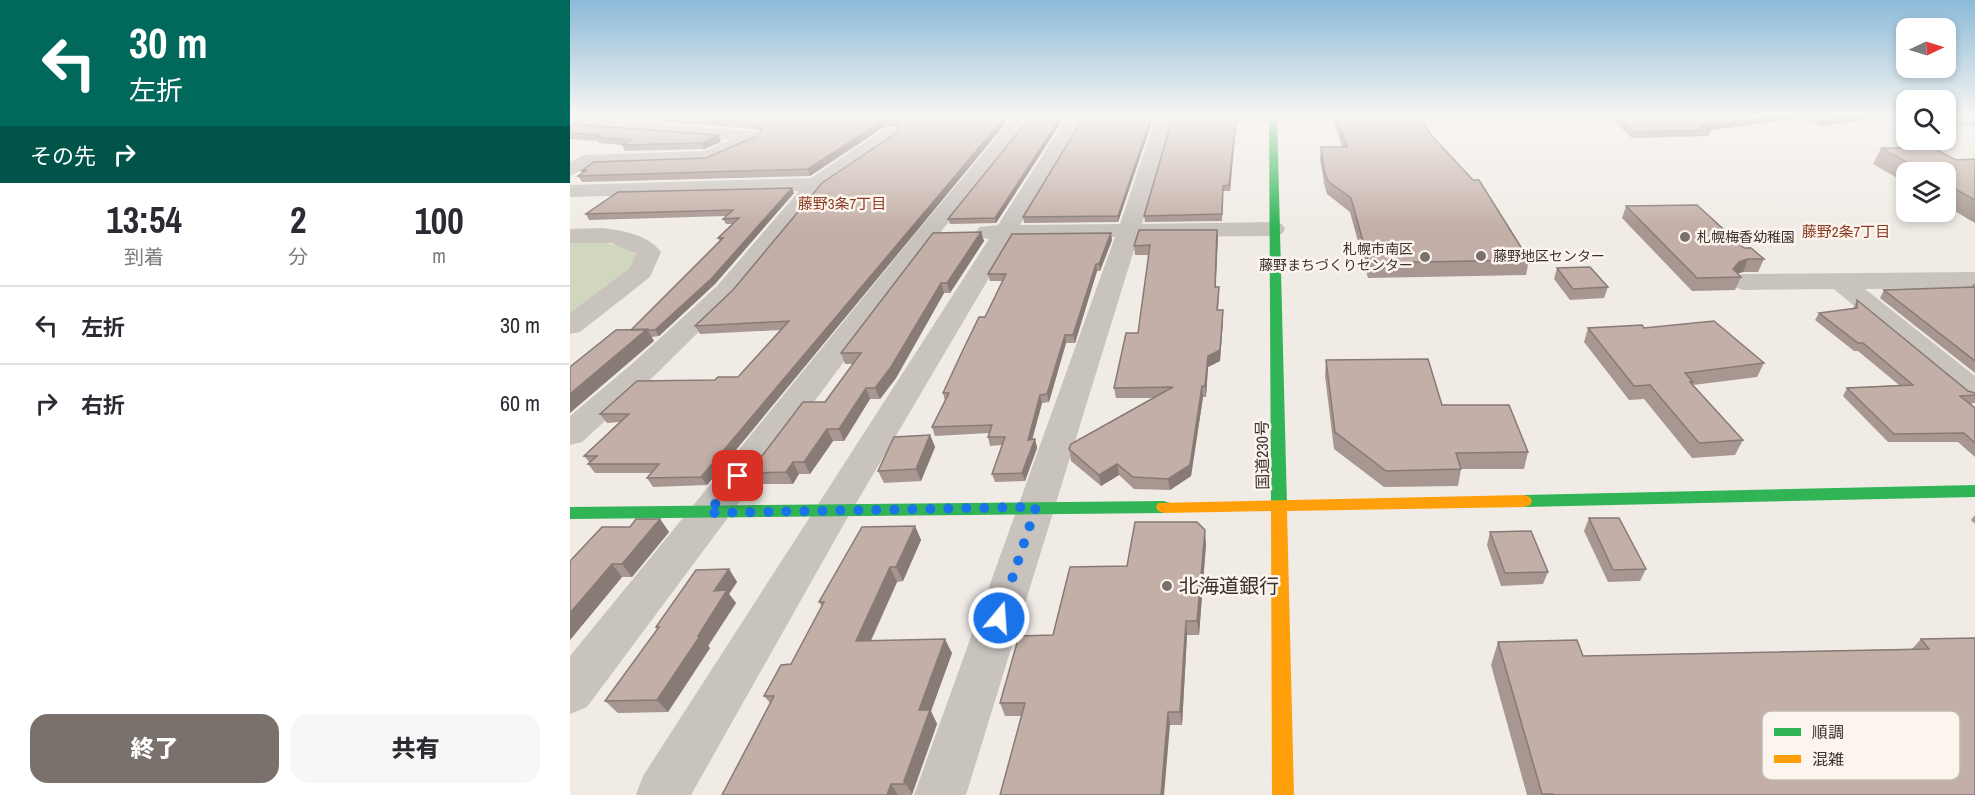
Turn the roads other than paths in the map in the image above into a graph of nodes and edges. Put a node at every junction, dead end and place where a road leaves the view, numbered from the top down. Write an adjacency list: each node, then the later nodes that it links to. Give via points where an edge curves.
1 (717, 152): 7 (street, via 708,156 584,161)
2 (853, 152): 8 (street)
3 (994, 152): 13 (street)
4 (1054, 152): 12 (street)
5 (1153, 152): 11 (street)
6 (1273, 152): 10 (main road, 国道230号)
7 (570, 170)
8 (816, 184): 9 (street); 22 (street, via 726,291)
9 (570, 191)
10 (1274, 229): 11 (street); 24 (main road, 国道230号)
11 (1129, 231): 12 (street); 25 (street)
12 (1005, 232): 13 (street); 26 (street)
13 (928, 233): 28 (street)
14 (570, 236): 18 (street, via 621,236 649,252 641,272)
15 (1975, 280): 16 (street)
16 (1840, 281): 17 (street); 20 (street)
17 (1743, 282)
18 (570, 326)
19 (1975, 363): 20 (street)
20 (1941, 364): 21 (street)
21 (1975, 392)
22 (570, 434)
23 (1975, 491): 24 (main road)
24 (1280, 505): 25 (main road); 32 (main road, 国道230号)
25 (1036, 507): 26 (main road); 31 (street)
26 (832, 512): 28 (main road); 30 (street)
27 (570, 513): 28 (main road)
28 (708, 513): 29 (street)
29 (570, 692)
30 (662, 795)
31 (940, 795)
32 (1283, 795)

